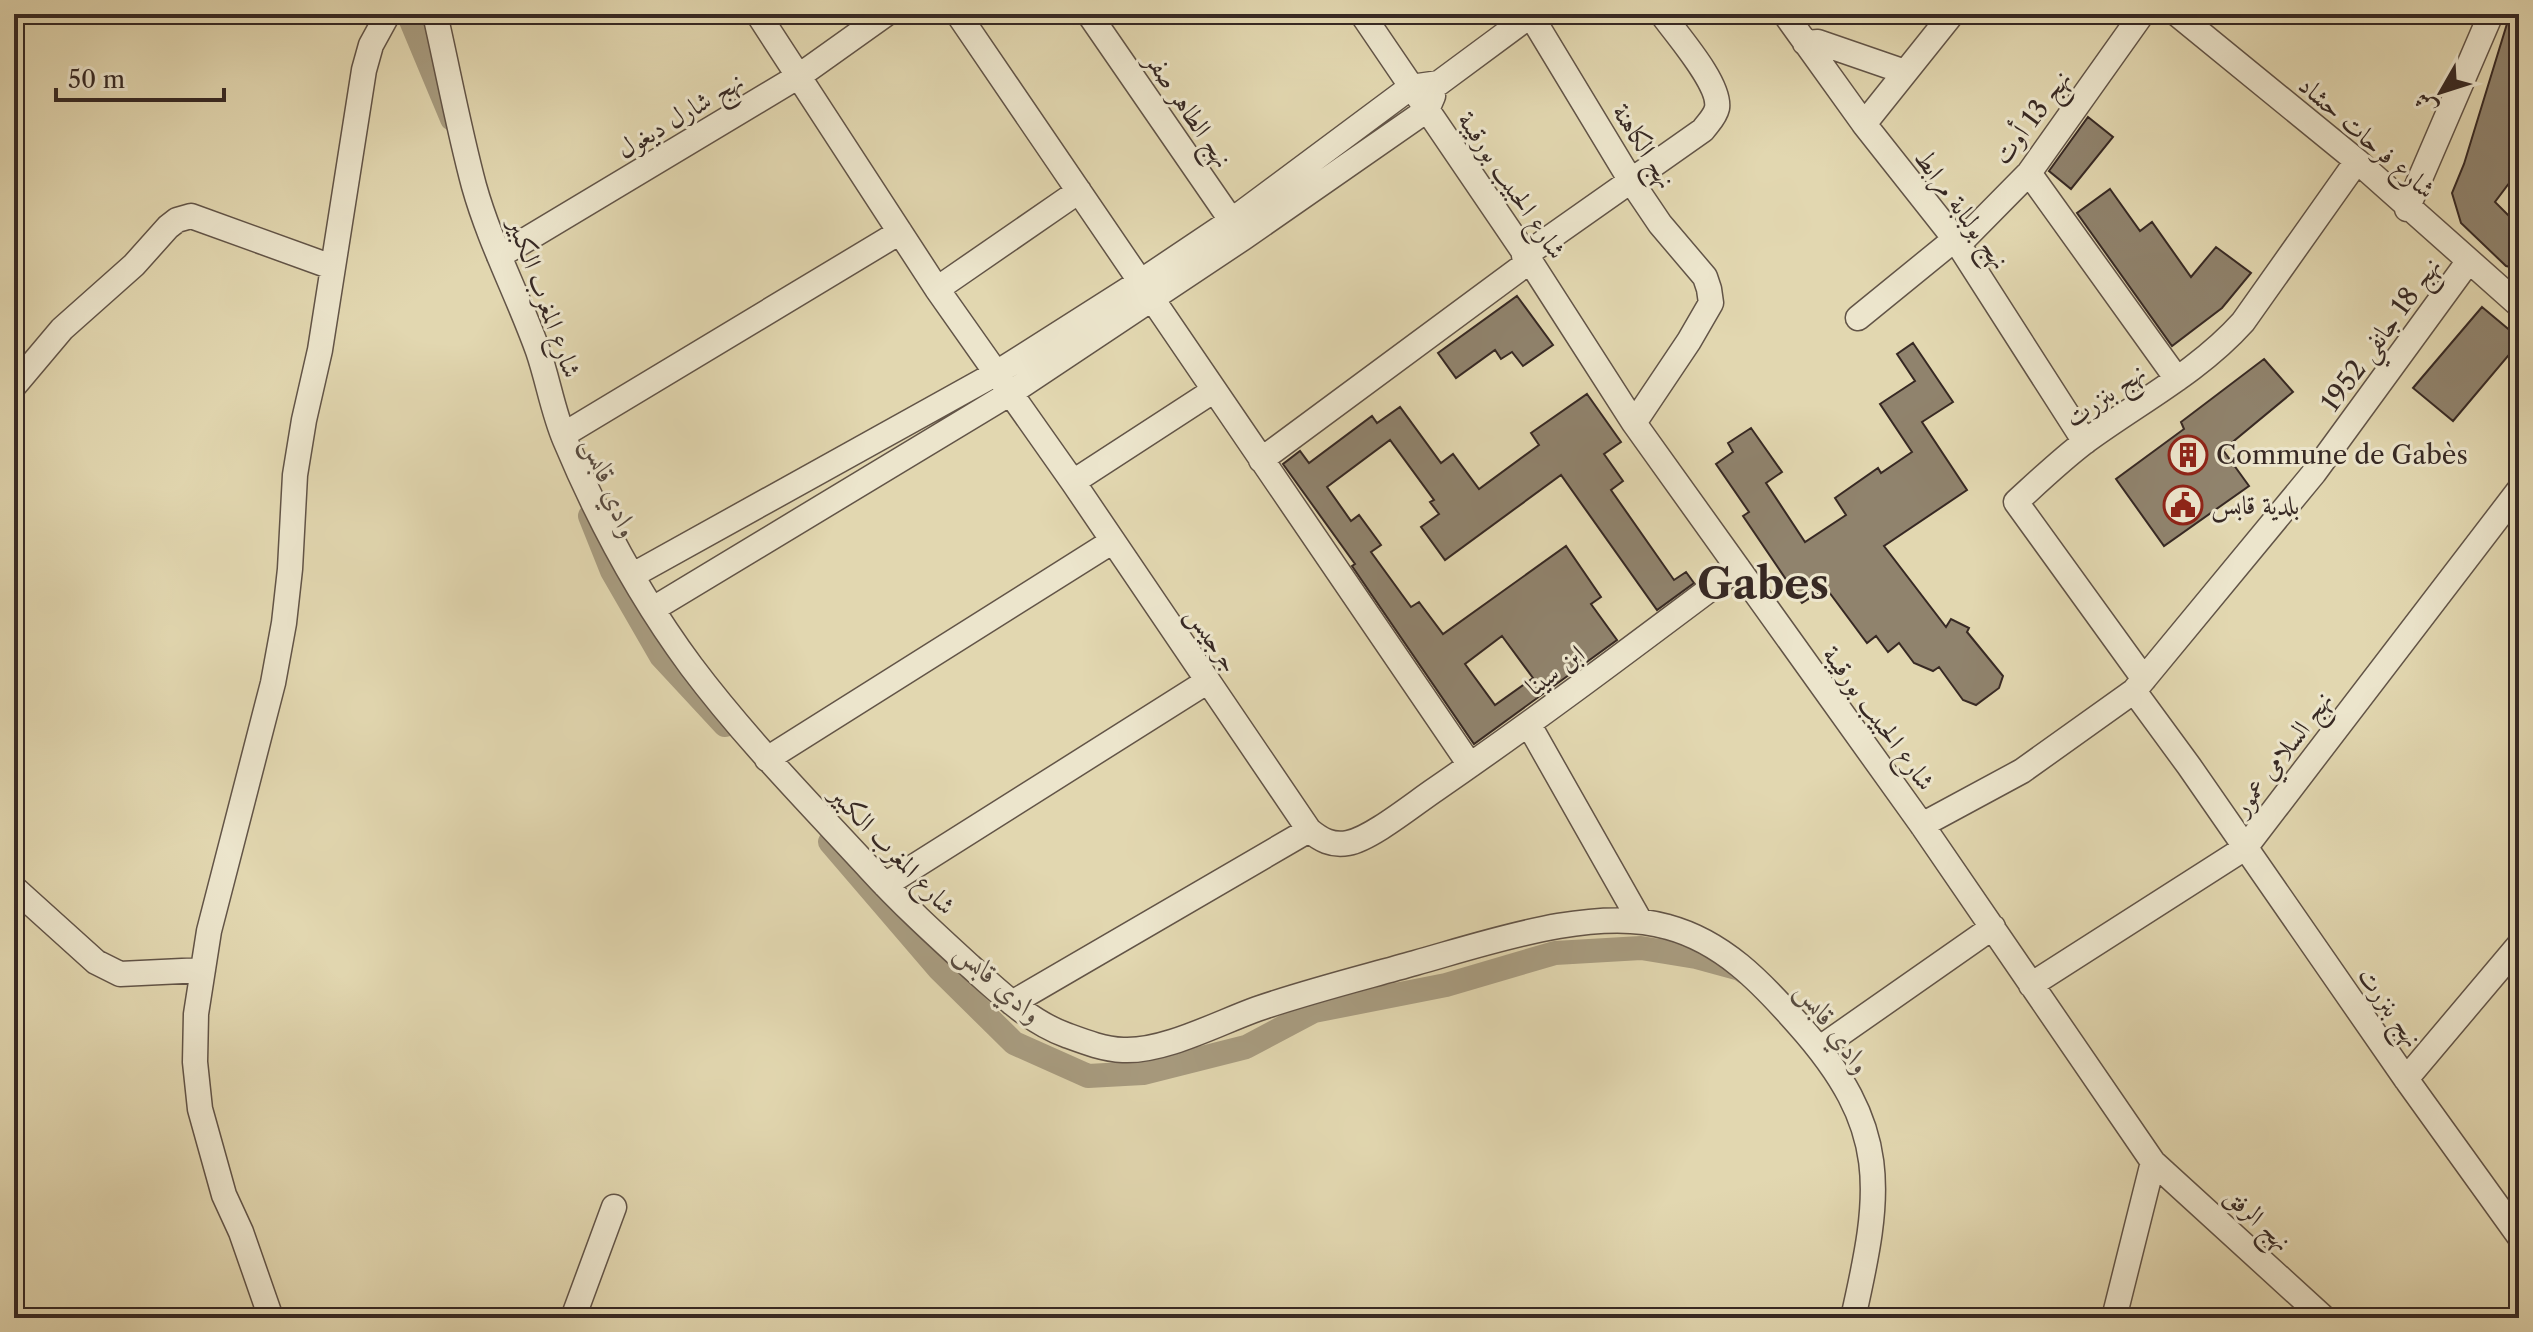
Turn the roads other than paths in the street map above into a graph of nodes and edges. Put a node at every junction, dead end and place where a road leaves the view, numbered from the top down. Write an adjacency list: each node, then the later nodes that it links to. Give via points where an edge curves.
1 (388, 14): 33 (street, via 364,70)
2 (435, 14): 30 (street, شارع المغرب الكبير, via 475,188)
3 (758, 14): 17 (street, جرجيس)
4 (886, 14): 17 (street, نهج شارل ديغول)
5 (958, 14): 25 (street)
6 (1089, 14): 27 (street, نهج الطاهر صفر)
7 (1362, 14): 19 (street, شارع الحبيب بورقيبة)
8 (1530, 14): 18 (street, نهج الكاهنة); 24 (street, نهج الكاهنة)
9 (1662, 14): 24 (street, via 1710,82 1717,108 1703,130)
10 (1785, 14): 15 (street, نهج بولبابة مرابط)
11 (1952, 14): 16 (street)
12 (2142, 14): 23 (street, نهج 13 أوت)
13 (2177, 14): 22 (street, شارع فرحات حشاد)
14 (2491, 14): 26 (street)
15 (1805, 43): 16 (street, via 1818,42); 21 (street, نهج بولبابة مرابط)
16 (1905, 72): 21 (street)
17 (799, 76): 28 (street, جرجيس); 30 (street, نهج شارل ديغول)
18 (1439, 83): 19 (street, نهج الكاهنة); 20 (street)
19 (1411, 87): 20 (street, شارع الحبيب بورقيبة); 27 (street)
20 (1427, 110): 27 (street); 31 (street, شارع الحبيب بورقيبة)
21 (1864, 124): 29 (street, نهج بولبابة مرابط)
22 (2357, 161): 26 (street, شارع فرحات حشاد); 38 (street, نهج بنزرت, via 2243,322)
23 (2029, 173): 29 (street, نهج 13 أوت); 38 (street)
24 (1631, 181): 31 (street); 42 (street, نهج الكاهنة, via 1705,277 1711,303)
25 (1079, 191): 34 (street); 35 (street)
26 (2407, 209): 32 (street, شارع فرحات حشاد)
27 (1237, 229): 35 (street)
28 (900, 232): 34 (street, جرجيس); 43 (street)
29 (1956, 243): 37 (street, نهج 13 أوت); 44 (street, نهج بولبابة مرابط)
30 (499, 256): 43 (street, شارع المغرب الكبير, via 537,350)
31 (1527, 258): 42 (street, شارع الحبيب بورقيبة); 45 (street)
32 (2468, 262): 36 (street, شارع فرحات حشاد); 53 (street, نهج 18 جانفي 1952, via 2314,473)
33 (332, 267): 40 (street, via 191,216 177,220 62,329); 65 (street, via 295,475 279,653)
34 (937, 289): 39 (street, جرجيس)
35 (1146, 291): 39 (street); 41 (street)
36 (2519, 305)
37 (1858, 318)
38 (2177, 379): 44 (street, نهج بنزرت)
39 (1002, 384): 46 (street, جرجيس); 50 (street); 51 (street)
40 (14, 386)
41 (1213, 391): 45 (street); 46 (street)
42 (1634, 423): 49 (street, شارع الحبيب بورقيبة)
43 (563, 435): 50 (street, شارع المغرب الكبير)
44 (2085, 442): 53 (street, نهج بنزرت, via 2016,502)
45 (1261, 460): 56 (street)
46 (1073, 482): 48 (street, جرجيس)
47 (2519, 490): 59 (street, نهج السلامي عمور)
48 (1113, 541): 52 (street, جرجيس); 55 (street)
49 (1738, 568): 54 (street, ابن سينا); 57 (street, شارع الحبيب بورقيبة)
50 (633, 575): 51 (street, شارع المغرب الكبير)
51 (653, 609): 55 (street, شارع المغرب الكبير, via 690,665)
52 (1208, 681): 58 (street, جرجيس); 60 (street)
53 (2139, 685): 57 (street, نهج 18 جانفي 1952, via 2022,771); 59 (street, نهج بنزرت)
54 (1529, 725): 56 (street, ابن سينا); 62 (street)
55 (767, 759): 60 (street, شارع المغرب الكبير)
56 (1470, 765): 58 (street, ابن سينا, via 1347,844 1326,843)
57 (1922, 825): 63 (street, شارع الحبيب بورقيبة)
58 (1309, 830): 67 (street)
59 (2245, 848): 66 (street, نهج السلامي عمور); 69 (street, نهج بنزرت)
60 (885, 885): 67 (street, شارع المغرب الكبير)
61 (14, 888): 65 (street, via 96,962 120,974)
62 (1640, 921): 67 (street, شارع المغرب الكبير, via 1514,934 1129,1050 1096,1046 1057,1032); 68 (street, شارع المغرب الكبير, via 1683,932 1730,956)
63 (1993, 927): 66 (street, شارع الحبيب بورقيبة); 68 (street)
64 (2519, 945): 69 (street)
65 (203, 970): 73 (street, via 196,1014 200,1109 224,1195)
66 (2031, 985): 70 (street, شارع الحبيب بورقيبة)
67 (1012, 1003)
68 (1820, 1048): 76 (street, شارع المغرب الكبير, via 1861,1120 1874,1172 1867,1254)
69 (2406, 1079): 72 (street, نهج بنزرت)
70 (2153, 1162): 77 (street); 78 (street, نهج الرفق)
71 (614, 1207): 75 (street)
72 (2519, 1236)
73 (268, 1307): 74 (street)
74 (292, 1318)
75 (573, 1318)
76 (1853, 1318)
77 (2114, 1318)
78 (2324, 1318)

